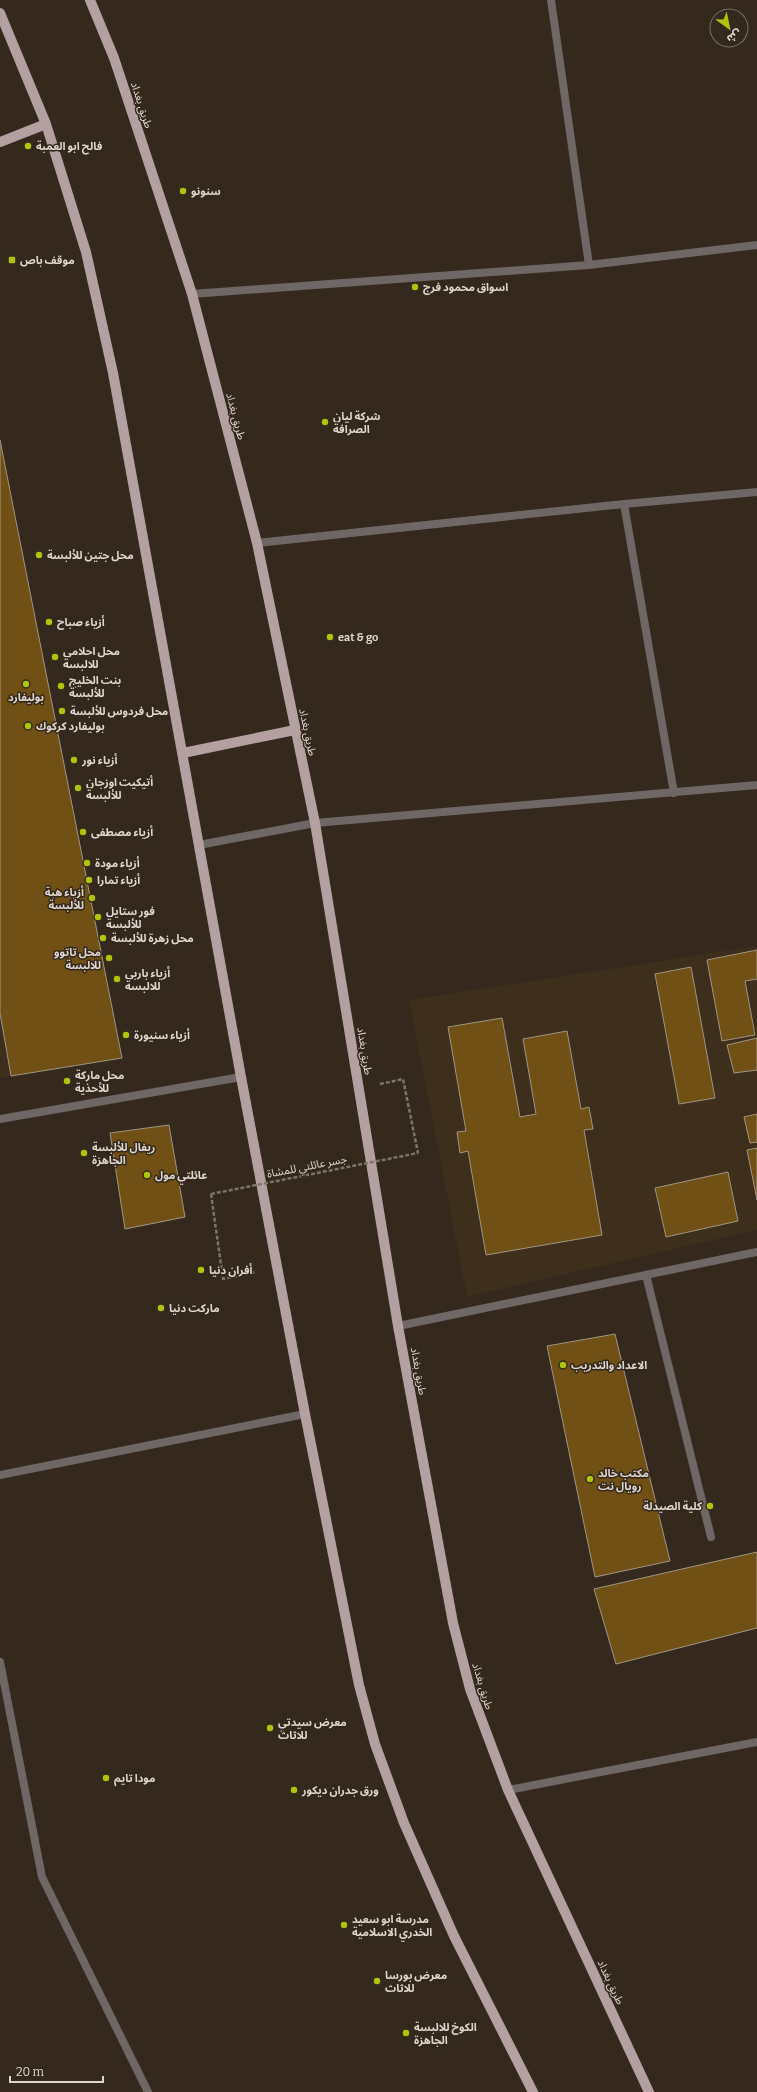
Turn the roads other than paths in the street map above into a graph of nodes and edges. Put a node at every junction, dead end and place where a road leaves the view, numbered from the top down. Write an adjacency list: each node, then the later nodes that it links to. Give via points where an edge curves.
1 (90, 0): 8 (main road, طريق بغداد, via 114,58)
2 (551, 0): 7 (street)
3 (0, 13): 4 (main road)
4 (46, 124): 5 (main road); 13 (main road, via 86,252 113,373)
5 (0, 142)
6 (757, 245): 7 (street)
7 (589, 265): 8 (street)
8 (192, 294): 11 (main road, طريق بغداد)
9 (757, 492): 10 (street)
10 (624, 504): 11 (street); 15 (street)
11 (256, 543): 12 (main road, طريق بغداد)
12 (295, 730): 13 (main road); 16 (main road, طريق بغداد)
13 (182, 754): 17 (main road)
14 (757, 785): 15 (street)
15 (674, 793): 16 (street)
16 (315, 824): 17 (street); 22 (main road, طريق بغداد)
17 (199, 845): 18 (main road)
18 (241, 1078): 19 (street); 23 (main road)
19 (0, 1119)
20 (757, 1252): 21 (street)
21 (646, 1275): 22 (street); 25 (street)
22 (398, 1326): 28 (main road, طريق بغداد, via 453,1623 470,1689)
23 (305, 1414): 24 (street); 30 (main road, via 359,1685 375,1744 404,1823 454,1936)
24 (0, 1475)
25 (711, 1537)
26 (0, 1662): 29 (street, via 42,1877)
27 (757, 1742): 28 (street)
28 (508, 1790): 31 (main road, طريق بغداد)
29 (148, 2092)
30 (533, 2092)
31 (649, 2092)

